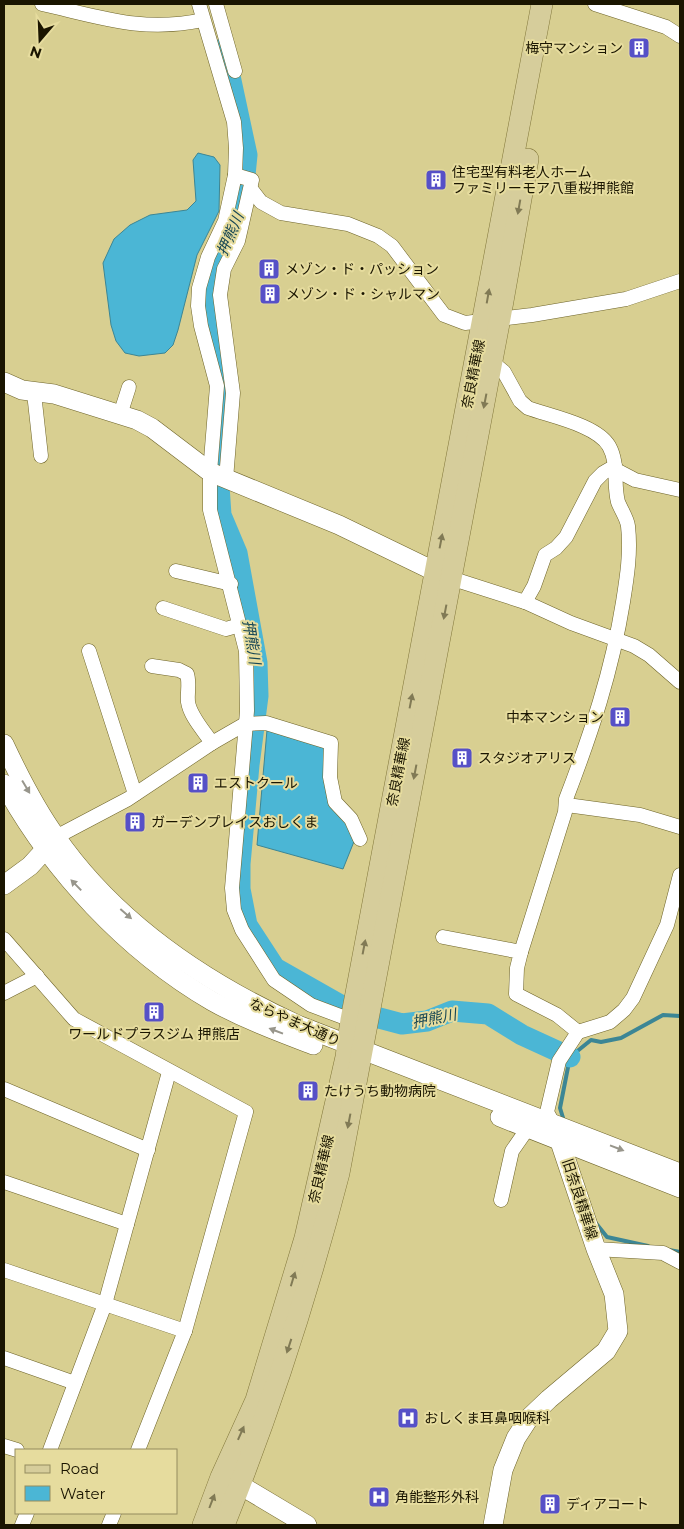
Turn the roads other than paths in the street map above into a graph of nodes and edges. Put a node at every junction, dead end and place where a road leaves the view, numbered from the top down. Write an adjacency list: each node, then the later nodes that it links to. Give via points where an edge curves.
1 (42, 4): 7 (street, via 127,24 181,24)
2 (199, 4): 7 (street)
3 (216, 4): 9 (street)
4 (542, 4): 12 (main road, 奈良精華線, one-way to 4)
5 (556, 4): 12 (main road, 奈良精華線, one-way to 12)
6 (595, 4): 8 (street, via 666,27)
7 (202, 20): 10 (street, via 234,122)
8 (680, 36)
9 (235, 71)
10 (245, 181): 12 (street, via 261,202 281,213 348,224 378,236 392,246 444,315 465,323); 20 (street, via 238,241 224,269 220,295 233,392); 20 (street, via 208,257 199,288 200,326 216,386)
11 (680, 281): 12 (street, via 626,299)
12 (492, 319): 13 (main road, 奈良精華線); 23 (main road, 奈良精華線, one-way to 12)
13 (492, 362): 19 (street, via 504,372 520,401 528,408 596,432 609,446); 23 (main road, 奈良精華線, one-way to 23)
14 (4, 382): 16 (street)
15 (129, 387): 17 (street)
16 (34, 393): 17 (street, via 54,394); 18 (street)
17 (120, 415): 20 (street, via 152,428)
18 (41, 456)
19 (616, 468): 21 (street, via 635,480); 25 (street, via 603,473 595,481 566,537 545,555); 28 (street, via 618,502 628,524 630,548)
20 (218, 475): 23 (street, via 339,525); 24 (street, via 210,510)
21 (680, 490)
22 (176, 571): 24 (street)
23 (443, 575): 25 (street); 48 (main road, 奈良精華線)
24 (231, 584): 27 (street)
25 (525, 602): 28 (street)
26 (163, 608): 27 (street, via 226,629)
27 (240, 625): 32 (street, via 246,651 248,685)
28 (617, 639): 31 (street, via 649,655); 37 (street, via 595,723)
29 (88, 651): 36 (street)
30 (152, 666): 33 (street, via 187,674 190,706)
31 (680, 682)
32 (245, 724): 33 (street); 39 (street, via 266,723 331,743 330,778 335,802 351,819); 48 (street, via 232,888 234,910 242,930 274,980 311,1005)
33 (212, 743): 36 (street)
34 (4, 744): 40 (street, ならやま大通り, one-way to 40)
35 (4, 784): 40 (street, ならやま大通り)
36 (135, 794): 40 (street)
37 (566, 805): 38 (street, via 631,814); 45 (street)
38 (680, 827)
39 (360, 839)
40 (51, 844): 42 (street, via 30,866); 50 (street, ならやま大通り, via 68,877 111,922 188,985 266,1027)
41 (680, 875): 49 (street, via 667,925 633,998 610,1022)
42 (4, 885)
43 (443, 938): 45 (street)
44 (4, 939): 46 (street)
45 (521, 952): 49 (street, via 516,968 516,994 557,1015)
46 (37, 976): 47 (street); 51 (street, via 74,1019)
47 (4, 993)
48 (359, 1011): 50 (main road, 奈良精華線)
49 (578, 1032): 54 (street, 旧奈良精華線, via 559,1060 547,1112)
50 (354, 1054): 53 (street, ならやま大通り); 54 (street, ならやま大通り); 70 (main road, 奈良精華線, via 339,1173 321,1243 268,1409)
51 (169, 1072): 55 (street); 65 (street, via 246,1112)
52 (4, 1089): 55 (street)
53 (528, 1128): 54 (street, ならやま大通り); 59 (street, via 512,1151)
54 (556, 1131): 56 (street, ならやま大通り, one-way to 56); 58 (street, ならやま大通り); 61 (street, 旧奈良精華線)
55 (148, 1150): 60 (street)
56 (680, 1173)
57 (4, 1182): 60 (street)
58 (680, 1188)
59 (501, 1200)
60 (127, 1224): 64 (street)
61 (596, 1249): 62 (street, via 663,1253); 74 (street, 旧奈良精華線, via 614,1294 618,1331 606,1351 529,1418 516,1438 503,1470)
62 (680, 1262)
63 (4, 1270): 64 (street)
64 (105, 1304): 65 (street); 67 (street)
65 (185, 1332): 69 (street)
66 (4, 1358): 67 (street)
67 (75, 1383): 68 (street)
68 (50, 1449)
69 (138, 1449)
70 (231, 1481): 71 (main road, 奈良精華線, one-way to 70); 72 (main road, 奈良精華線); 73 (street)
71 (203, 1525)
72 (224, 1525)
73 (306, 1525)
74 (493, 1525)

